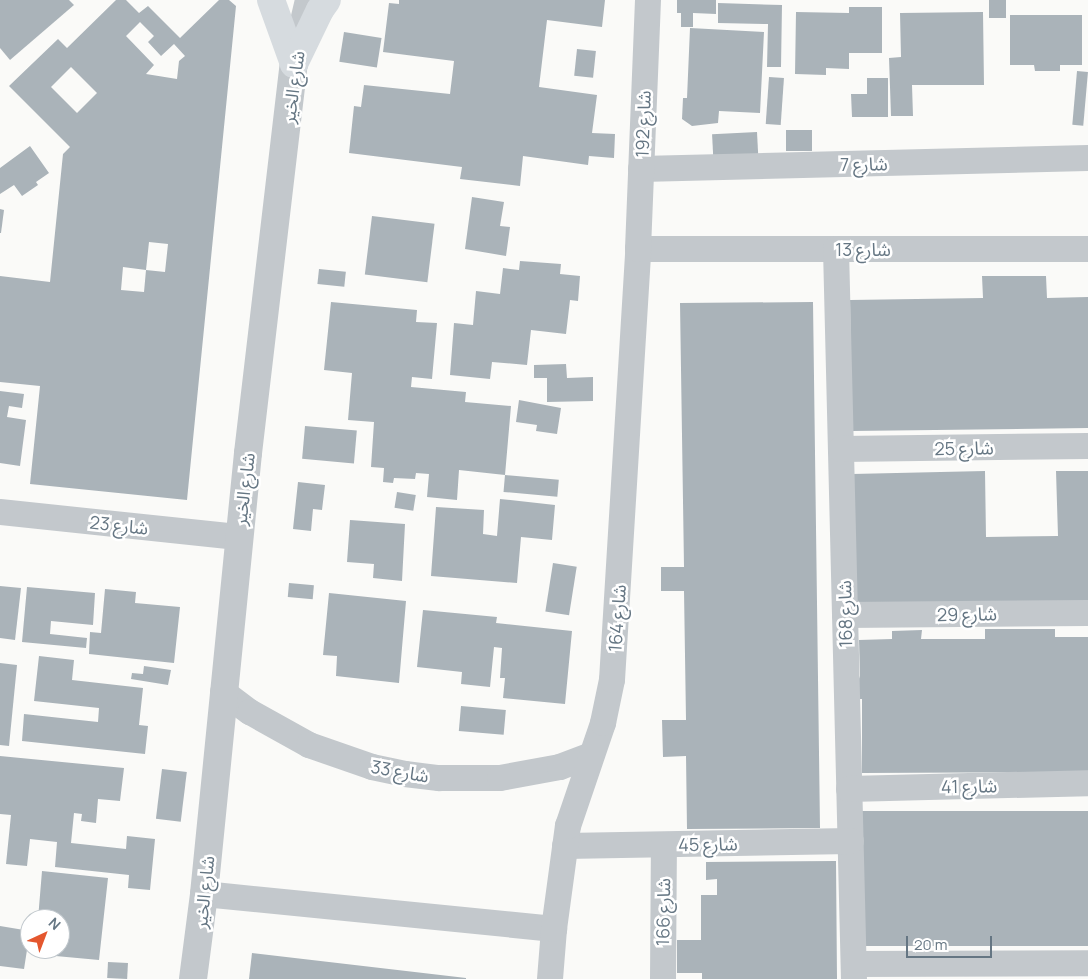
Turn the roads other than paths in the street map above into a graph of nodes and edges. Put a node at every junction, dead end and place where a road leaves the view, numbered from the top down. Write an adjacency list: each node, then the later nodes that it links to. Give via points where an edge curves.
1 (271, 0): 6 (main road)
2 (292, 0): 6 (street)
3 (309, 0): 6 (street, شارع الخير)
4 (327, 0): 6 (main road)
5 (648, 0): 8 (street, شارع 192)
6 (294, 64): 15 (street, شارع الخير)
7 (1088, 158): 8 (street, شارع 7)
8 (641, 169): 9 (street, شارع 192)
9 (638, 249): 10 (street, شارع 13); 19 (street, شارع 164, via 613,670 603,723)
10 (836, 249): 11 (street, شارع 13); 13 (street, شارع 168)
11 (1088, 249)
12 (1088, 446): 13 (street, شارع 25)
13 (841, 449): 17 (street, شارع 168)
14 (0, 512): 15 (street, شارع 23)
15 (238, 537): 18 (street, شارع الخير)
16 (1088, 613): 17 (street, شارع 29)
17 (845, 615): 21 (street, شارع 168)
18 (223, 692): 19 (street, شارع 33, via 250,712 309,745 364,765 405,774 456,779 500,778 560,767); 25 (street, شارع الخير)
19 (592, 755): 24 (street, شارع 164, via 568,826)
20 (1088, 783): 21 (street, شارع 41)
21 (849, 789): 22 (street, شارع 168)
22 (851, 842): 23 (street, شارع 45); 28 (street, شارع 168)
23 (664, 845): 24 (street, شارع 45); 31 (street, شارع 166)
24 (565, 846): 26 (street, شارع 164)
25 (204, 894): 26 (street); 29 (street, شارع الخير)
26 (554, 929): 30 (street, شارع 164)
27 (1088, 963): 28 (street)
28 (854, 972)
29 (193, 979)
30 (550, 979)
31 (662, 979)

